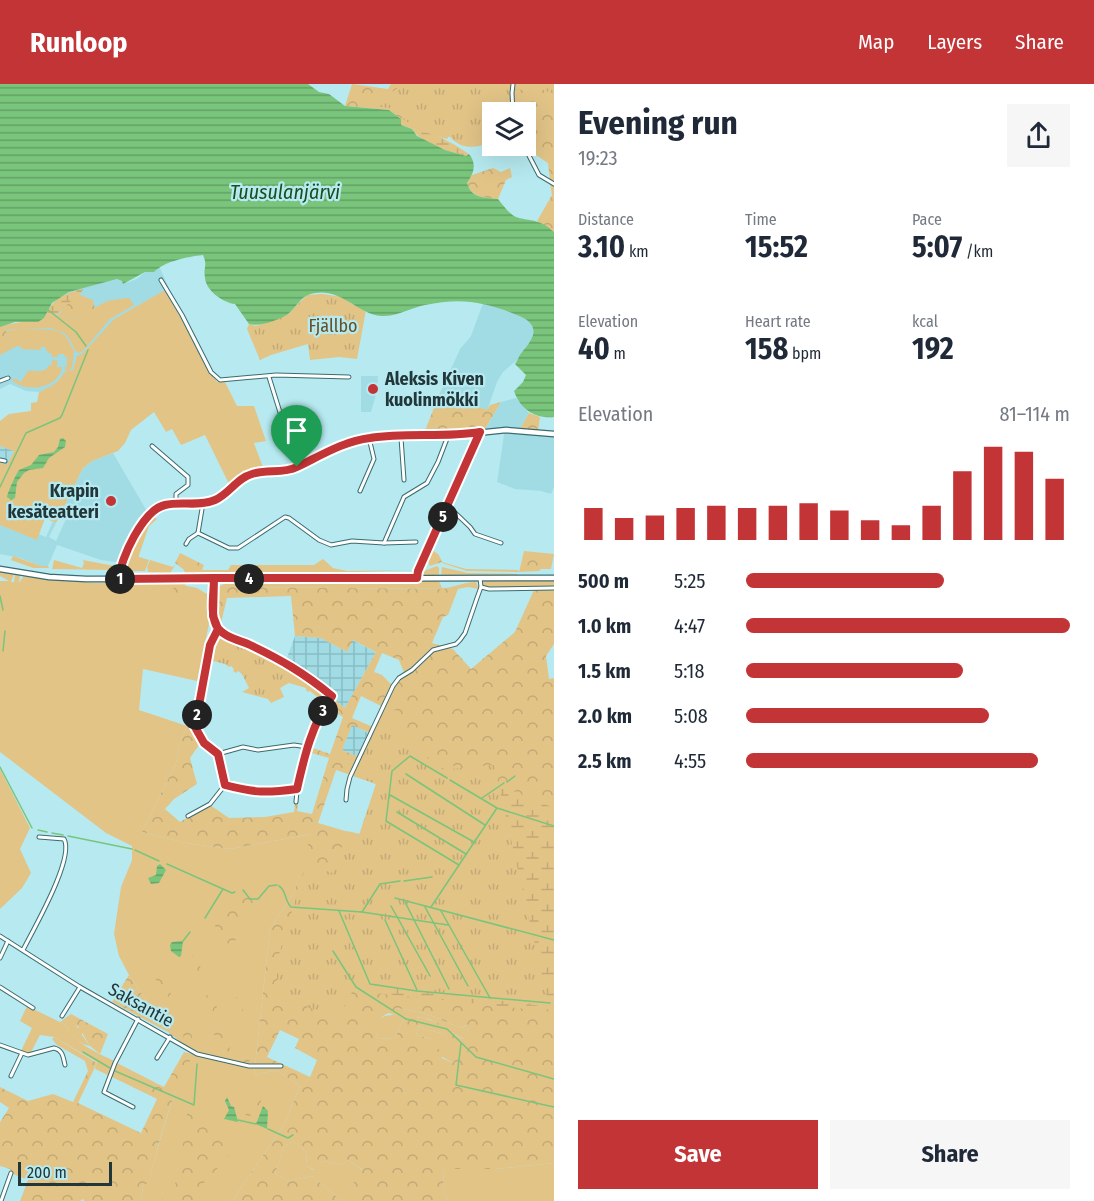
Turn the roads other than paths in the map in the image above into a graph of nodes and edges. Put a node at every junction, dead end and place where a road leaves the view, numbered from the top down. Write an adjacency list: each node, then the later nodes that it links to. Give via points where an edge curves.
1 (513, 84): 2 (street)
2 (512, 102)
3 (529, 156): 4 (street, via 539,175)
4 (554, 184)
5 (161, 280): 6 (street, via 215,377 226,380)
6 (269, 376): 7 (street); 18 (street)
7 (349, 377)
8 (8, 378): 9 (street)
9 (0, 381)
10 (480, 432): 11 (main road, via 512,429); 13 (main road); 23 (street)
11 (554, 434)
12 (400, 436): 13 (main road); 14 (main road); 19 (street)
13 (448, 436): 27 (street, via 427,483 404,497)
14 (369, 438): 18 (main road, via 333,449); 20 (street, via 374,459)
15 (152, 446): 22 (street, via 188,477 188,484 176,494)
16 (0, 460): 17 (street)
17 (5, 461)
18 (297, 467): 21 (main road, via 247,476 218,498)
19 (404, 480)
20 (360, 491)
21 (203, 503): 22 (main road); 24 (street)
22 (176, 504): 34 (main road, via 157,507 148,515 121,564)
23 (448, 506): 28 (street, via 474,534); 31 (street)
24 (198, 533): 26 (street); 27 (street, via 233,549 289,518 331,545 352,541)
25 (416, 542): 27 (street)
26 (186, 543)
27 (384, 543)
28 (501, 543)
29 (0, 569): 34 (main road, via 49,577)
30 (214, 578): 31 (main road); 34 (main road); 37 (street, via 213,616)
31 (417, 578): 32 (main road)
32 (480, 578): 33 (main road); 35 (street)
33 (554, 578)
34 (119, 579)
35 (481, 587): 36 (street); 42 (street, via 460,640 433,650 393,686 346,789)
36 (554, 588)
37 (218, 629): 38 (street, via 283,661 332,696); 39 (street, via 210,645 195,727 204,743)
38 (307, 747): 39 (street, via 243,747); 41 (street)
39 (218, 754): 40 (street)
40 (225, 785): 41 (street, via 265,793); 44 (street, via 210,804)
41 (297, 789): 43 (street)
42 (346, 800)
43 (296, 802)
44 (188, 816)
45 (39, 837): 48 (street, via 64,839 66,845 61,874)
46 (0, 936): 47 (street, Saksantie)
47 (8, 941): 48 (street, Saksantie); 49 (street)
48 (23, 950): 51 (street, Saksantie)
49 (0, 958)
50 (0, 987): 52 (street)
51 (80, 987): 53 (street); 54 (street, Saksantie)
52 (33, 1008)
53 (62, 1016)
54 (138, 1019): 55 (street, Saksantie); 62 (street, via 104,1092)
55 (170, 1037): 58 (street); 60 (street, Saksantie, via 197,1054 249,1066)
56 (0, 1045): 57 (street)
57 (22, 1053): 59 (street, via 34,1055 58,1049); 61 (street)
58 (157, 1058)
59 (65, 1065)
60 (281, 1066)
61 (11, 1076)
62 (133, 1107)
63 (11, 1173): 64 (street)
64 (1, 1201)

